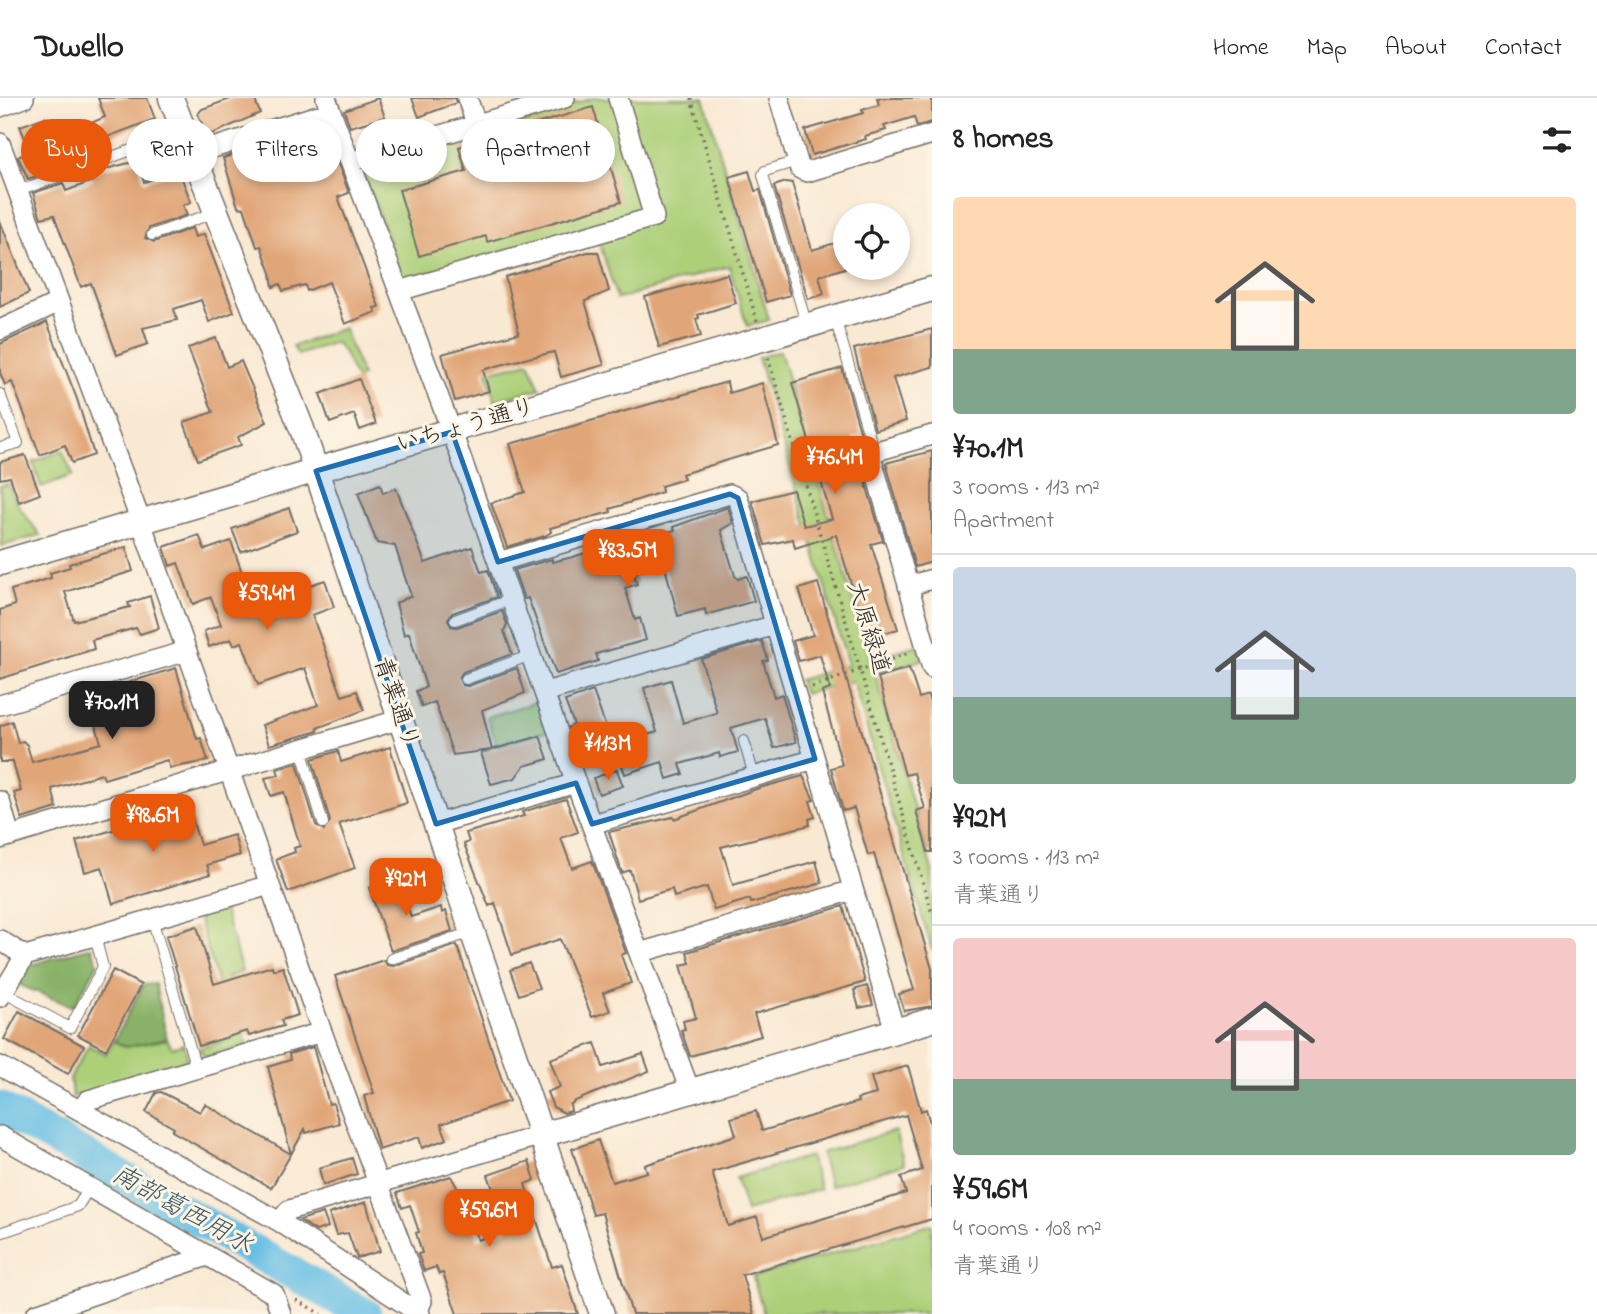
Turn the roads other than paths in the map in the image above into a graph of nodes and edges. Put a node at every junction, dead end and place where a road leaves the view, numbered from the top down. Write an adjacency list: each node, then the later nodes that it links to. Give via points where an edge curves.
1 (24, 98): 8 (street)
2 (171, 98): 9 (street, 青葉通り)
3 (467, 98): 10 (street)
4 (565, 98): 11 (street)
5 (618, 98): 24 (street, via 654,217)
6 (779, 98): 17 (street)
7 (328, 105): 15 (street); 18 (street)
8 (0, 107)
9 (179, 119)
10 (475, 119)
11 (490, 119)
12 (461, 128): 18 (street)
13 (932, 134): 17 (street, via 807,172)
14 (0, 144): 20 (street)
15 (218, 145)
16 (126, 152): 20 (lane)
17 (797, 161): 27 (lane, via 763,175)
18 (350, 162): 24 (street)
19 (205, 182): 21 (street, 青葉通り)
20 (18, 191): 25 (street)
21 (216, 212): 22 (lane); 34 (street, 青葉通り)
22 (152, 236)
23 (932, 289): 26 (street, いちょう通り)
24 (399, 291): 30 (street)
25 (57, 303): 28 (street); 35 (street)
26 (835, 317): 27 (street, いちょう通り); 33 (lane)
27 (807, 326): 30 (street, いちょう通り)
28 (0, 330)
29 (0, 394): 32 (lane, via 18,443)
30 (452, 432): 34 (street, いちょう通り); 36 (street)
31 (932, 435): 33 (street)
32 (0, 448)
33 (874, 452): 39 (street, via 870,453)
34 (316, 471): 35 (street, いちょう通り); 49 (street, 青葉通り)
35 (141, 522): 37 (street, いちょう通り); 43 (street)
36 (498, 562): 40 (street); 42 (street, via 730,494 738,498)
37 (0, 563)
38 (932, 579): 39 (street)
39 (908, 586): 45 (street)
40 (512, 599): 41 (lane); 44 (street)
41 (455, 620)
42 (775, 625): 47 (street); 52 (street)
43 (187, 651): 48 (street); 53 (street)
44 (532, 655): 46 (lane); 47 (street)
45 (932, 668)
46 (466, 679)
47 (545, 692): 55 (street)
48 (0, 705)
49 (401, 719): 51 (street); 58 (street, 青葉通り)
50 (744, 741): 54 (lane)
51 (301, 749): 53 (street); 57 (lane)
52 (815, 759): 54 (street); 62 (street)
53 (229, 771): 60 (street); 61 (street)
54 (754, 776): 59 (street)
55 (576, 783): 58 (street); 59 (street)
56 (0, 801): 60 (street)
57 (323, 823)
58 (436, 824): 64 (street, 青葉通り)
59 (592, 824): 67 (street)
60 (5, 837)
61 (270, 885): 63 (street); 73 (street)
62 (853, 890): 67 (street); 72 (street)
63 (152, 919): 65 (street); 75 (lane)
64 (473, 932): 69 (lane); 78 (street, 青葉通り)
65 (95, 936): 68 (street); 70 (lane, via 103,967 70,1028)
66 (0, 940): 68 (street)
67 (639, 953): 76 (street)
68 (25, 956): 70 (street)
69 (391, 959)
70 (2, 995)
71 (932, 1020): 72 (street)
72 (895, 1031): 76 (street)
73 (322, 1032): 75 (street); 80 (street)
74 (0, 1066): 77 (street)
75 (196, 1068): 77 (street, via 88,1100)
76 (690, 1091): 78 (street)
77 (81, 1110): 82 (street)
78 (542, 1135): 80 (street); 88 (street, 青葉通り)
79 (0, 1136): 81 (street)
80 (380, 1182): 82 (street, via 289,1210); 85 (street, via 422,1301)
81 (89, 1188): 83 (lane, via 78,1206); 84 (street)
82 (281, 1222): 85 (street)
83 (0, 1233)
84 (207, 1256): 86 (street); 87 (street, via 274,1294)
85 (418, 1313)
86 (36, 1314)
87 (281, 1314)
88 (602, 1314)

